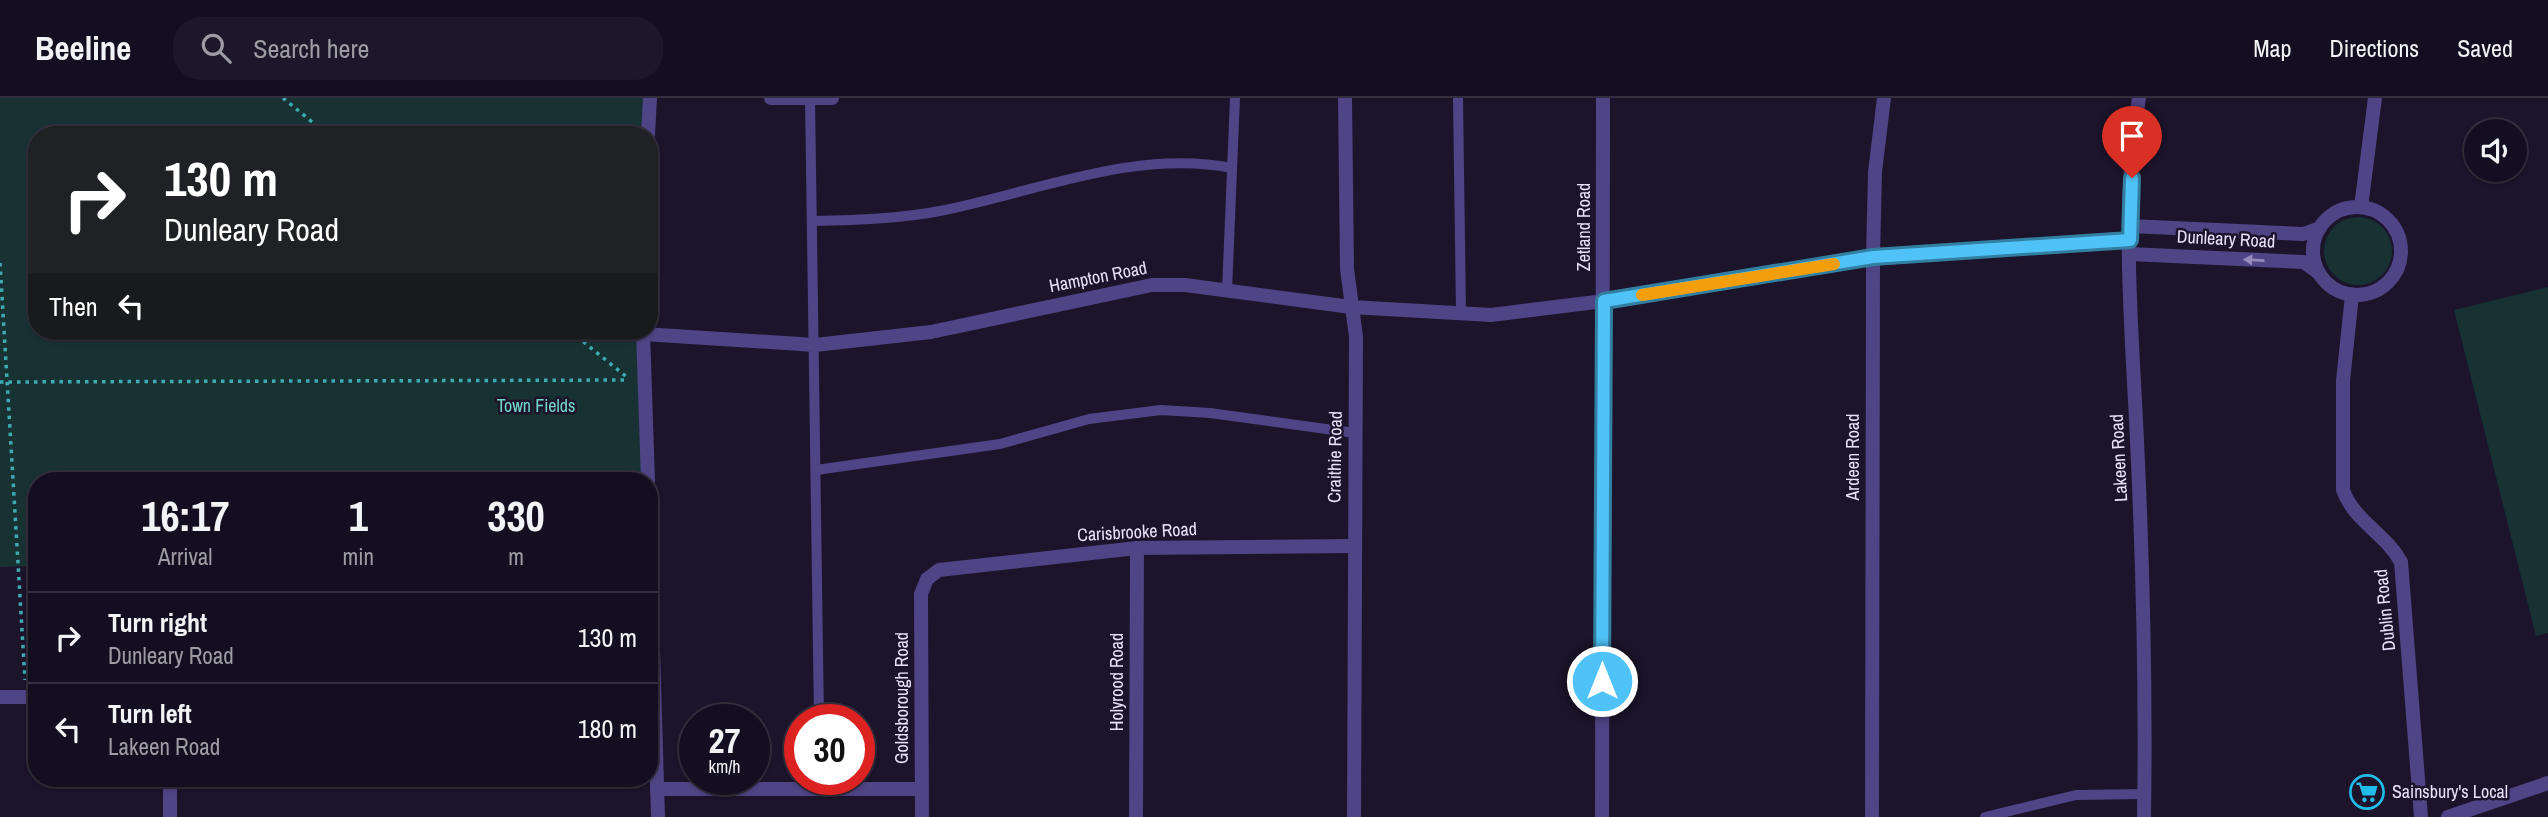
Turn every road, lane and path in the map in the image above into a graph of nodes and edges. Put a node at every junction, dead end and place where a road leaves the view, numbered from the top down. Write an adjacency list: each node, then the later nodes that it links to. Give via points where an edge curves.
1 (283, 98): 13 (path)
2 (650, 98): 14 (street)
3 (771, 98): 12 (street)
4 (832, 98): 12 (street)
5 (1235, 98): 15 (lane)
6 (1345, 98): 26 (street, Craithie Road)
7 (1458, 98): 27 (lane)
8 (1603, 98): 25 (street, Zetland Road)
9 (1884, 98): 20 (street, Ardeen Road, via 1875,172)
10 (2139, 98): 19 (street, Lakeen Road)
11 (2375, 98): 16 (street)
12 (810, 99): 17 (lane)
13 (317, 126)
14 (649, 126)
15 (1232, 168): 17 (lane, via 1185,161 1159,164 944,210 884,219); 23 (lane)
16 (2361, 207): 18 (street, via 2339,211); 24 (street, via 2382,214 2394,225 2402,251 2391,281 2379,290)
17 (812, 221): 31 (lane)
18 (2320, 228): 19 (street, Dunleary Road, via 2303,234); 22 (street, via 2314,244)
19 (2129, 240): 20 (street, Dunleary Road); 22 (street, Dunleary Road, one-way to 19, via 2304,262); 50 (street, Lakeen Road, via 2144,582)
20 (1873, 257): 25 (street, Dunleary Road); 57 (street, Ardeen Road)
21 (0, 262): 33 (path)
22 (2319, 273): 24 (street, via 2331,286)
23 (1227, 291): 26 (street, Hampton Road); 31 (street, Hampton Road, via 1152,285 932,332)
24 (2352, 295): 60 (street, Dublin Road, via 2343,382 2343,490 2359,519 2391,544 2401,562)
25 (1604, 301): 27 (street, Hampton Road, via 1490,315); 56 (street, Zetland Road)
26 (1351, 307): 27 (street, Hampton Road); 34 (street, Craithie Road, via 1356,337)
27 (1461, 313)
28 (658, 333): 31 (street, Hampton Road)
29 (581, 340): 33 (path, via 631,380)
30 (643, 340): 36 (street)
31 (815, 345): 35 (lane)
32 (0, 382): 33 (path)
33 (6, 382): 40 (path)
34 (1354, 433): 35 (lane, via 1161,410 1089,419 986,446); 37 (street, Craithie Road)
35 (816, 470): 43 (lane)
36 (648, 472)
37 (1354, 546): 38 (street, Carisbrooke Road); 55 (street, Craithie Road)
38 (1137, 548): 39 (street, Carisbrooke Road, via 953,566); 54 (street, Holyrood Road)
39 (928, 579): 49 (street, Goldsborough Road, via 921,594)
40 (28, 659)
41 (0, 697): 42 (street)
42 (28, 697)
43 (819, 704)
44 (2548, 783): 61 (street)
45 (784, 785): 48 (street)
46 (170, 787): 51 (street)
47 (875, 787): 49 (street)
48 (657, 789): 52 (street)
49 (922, 789): 53 (street, Goldsborough Road)
50 (2144, 794): 58 (lane, via 2076,795); 59 (street, Lakeen Road)
51 (170, 817)
52 (658, 817)
53 (922, 817)
54 (1136, 817)
55 (1354, 817)
56 (1602, 817)
57 (1872, 817)
58 (1985, 817)
59 (2144, 817)
60 (2421, 817)
61 (2448, 817)

